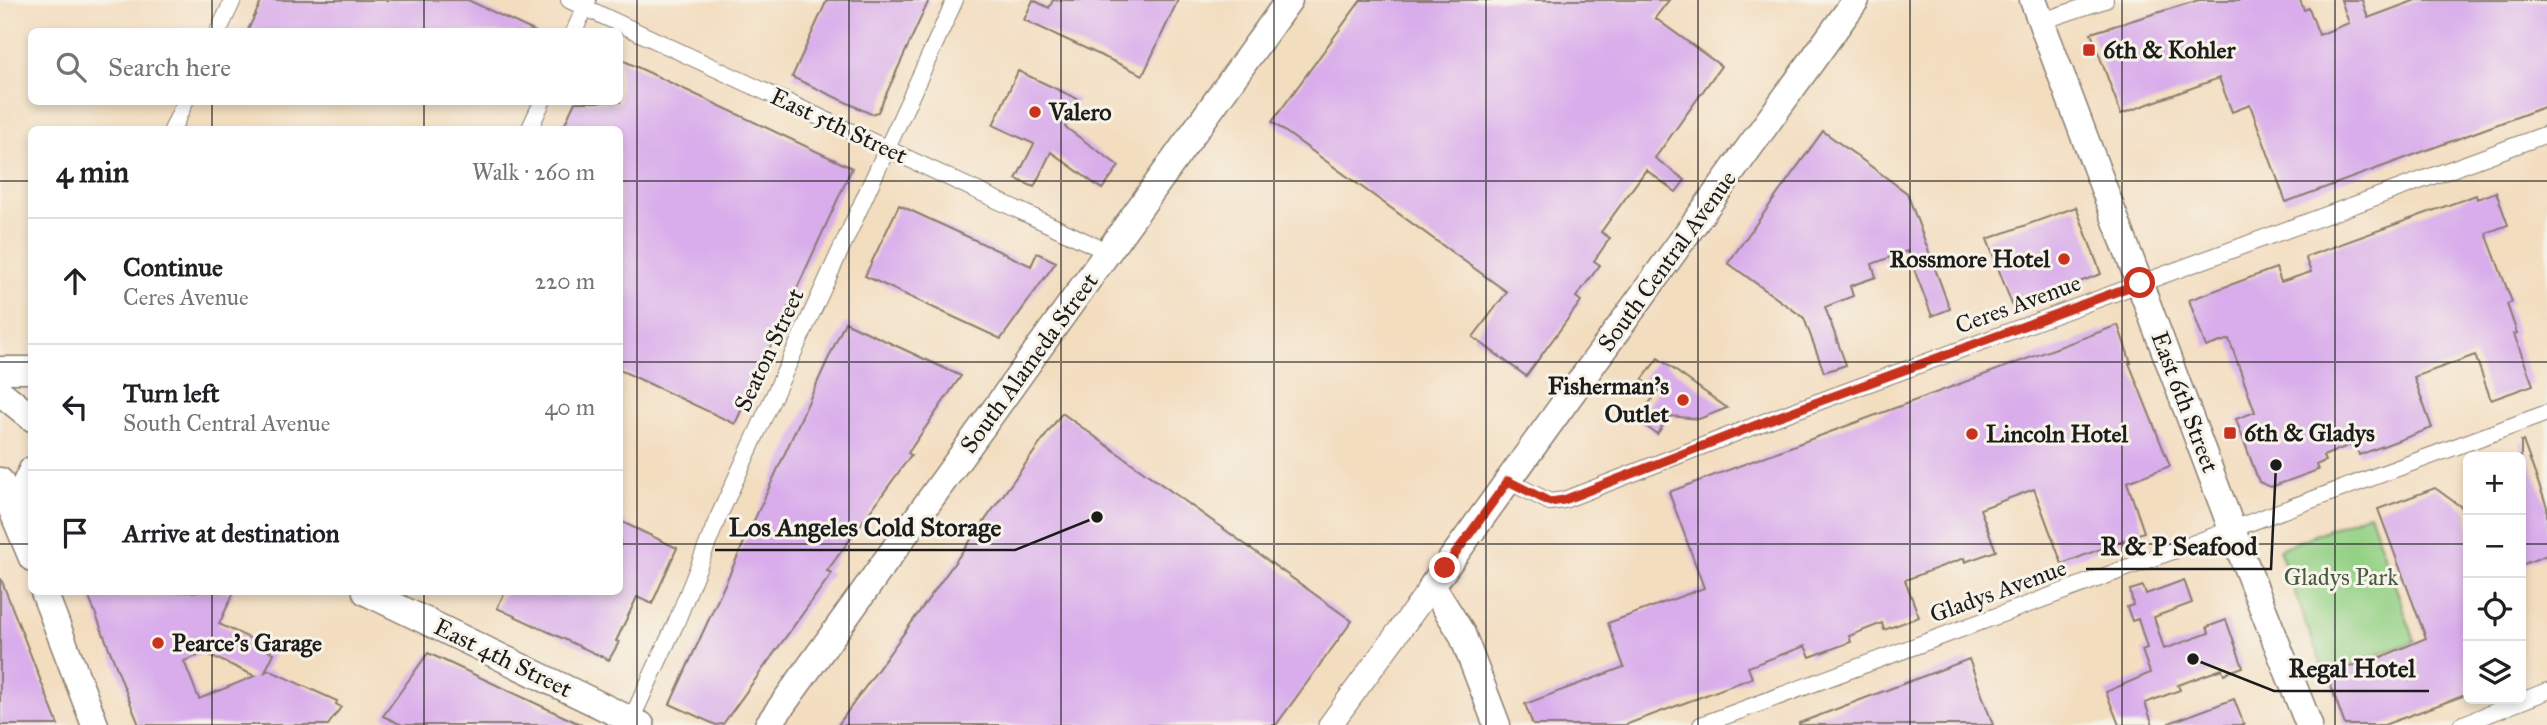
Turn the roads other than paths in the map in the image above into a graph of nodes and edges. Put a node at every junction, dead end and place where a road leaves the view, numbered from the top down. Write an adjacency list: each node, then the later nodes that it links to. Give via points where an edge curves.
1 (233, 0): 9 (street)
2 (569, 0): 7 (street, East 5th Street)
3 (955, 0): 16 (street, Seaton Street)
4 (1289, 0): 17 (main road, South Alameda Street)
5 (1856, 0): 26 (main road, South Central Avenue)
6 (2105, 0): 8 (street)
7 (586, 4): 10 (street); 16 (street, East 5th Street)
8 (2038, 11): 18 (main road, East 6th Street)
9 (220, 28)
10 (575, 28)
11 (184, 105): 13 (street)
12 (540, 105): 14 (street)
13 (174, 126)
14 (531, 126)
15 (2547, 134): 18 (street, Ceres Avenue)
16 (886, 149): 17 (street, East 5th Street); 34 (street, Seaton Street, via 717,520)
17 (1108, 252): 36 (main road, South Alameda Street)
18 (2140, 283): 26 (street, Ceres Avenue, via 1564,500 1550,502); 28 (main road, East 6th Street)
19 (0, 370): 20 (main road)
20 (28, 370)
21 (0, 392): 23 (main road)
22 (2547, 413): 28 (street, Gladys Avenue)
23 (28, 415)
24 (28, 478): 27 (main road, via 21,493)
25 (0, 481): 27 (main road)
26 (1508, 481): 30 (main road, South Central Avenue)
27 (20, 528): 29 (main road)
28 (2233, 528): 39 (street, Gladys Avenue); 40 (main road, East 6th Street)
29 (28, 548)
30 (1432, 586): 37 (main road, South Central Avenue); 38 (main road, via 1462,634)
31 (45, 595): 35 (main road)
32 (372, 595): 34 (main road, East 4th Street)
33 (2547, 691): 41 (street)
34 (636, 723)
35 (95, 725)
36 (768, 725)
37 (1331, 725)
38 (1497, 725)
39 (1701, 725)
40 (2309, 725)
41 (2461, 725)

